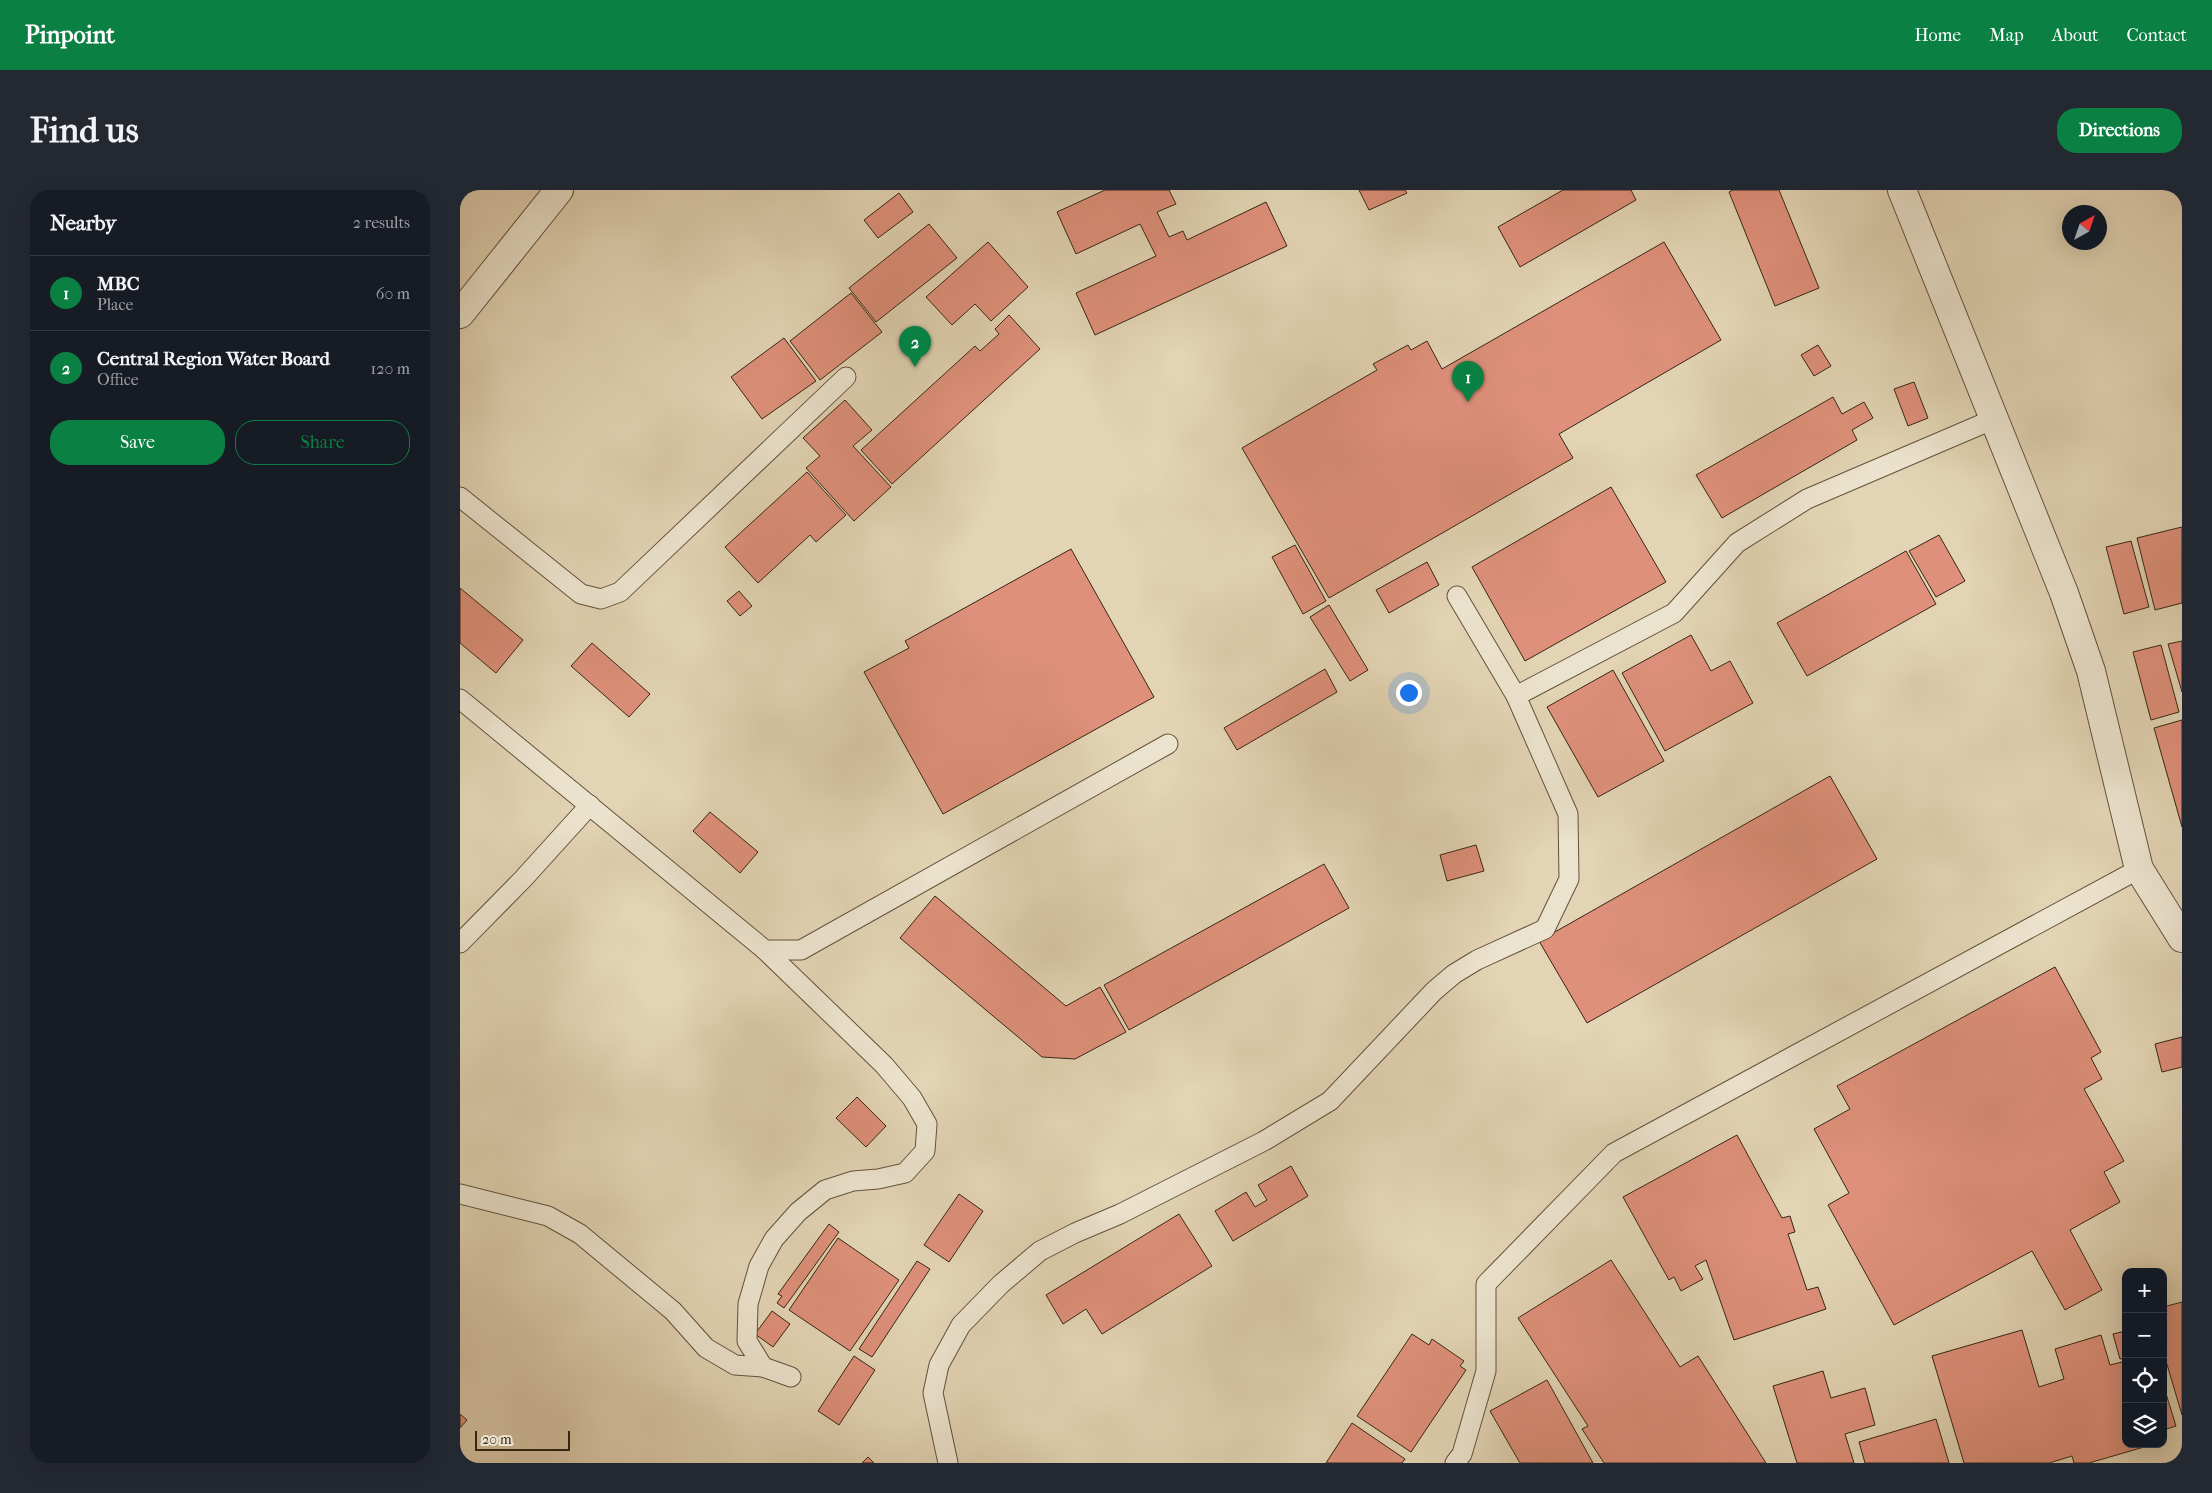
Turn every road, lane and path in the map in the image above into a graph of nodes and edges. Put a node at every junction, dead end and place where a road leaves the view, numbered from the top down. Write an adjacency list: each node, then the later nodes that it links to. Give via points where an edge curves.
1 (560, 190): 3 (street)
2 (1902, 190): 5 (street)
3 (460, 314)
4 (846, 377): 6 (lane, via 620,592 601,599 581,594)
5 (1994, 419): 8 (lane, via 1807,498 1737,543 1674,613); 12 (street, via 2091,671)
6 (460, 496)
7 (1457, 596): 8 (lane)
8 (1516, 696): 19 (lane, via 1568,814 1569,880 1545,929 1454,974 1330,1101 1264,1141 1040,1251 1001,1284 961,1324 939,1365 934,1393)
9 (460, 699): 11 (lane)
10 (1168, 744): 15 (lane, via 801,950)
11 (590, 806): 14 (lane); 15 (lane)
12 (2139, 869): 13 (street); 20 (lane, via 1614,1153 1486,1284 1486,1371 1462,1454)
13 (2182, 938)
14 (460, 943)
15 (765, 950): 17 (lane, via 884,1065 912,1098 927,1124 925,1151 905,1173 878,1180 852,1180 825,1190 798,1212 774,1239 759,1266 748,1304 747,1341)
16 (460, 1194): 17 (lane, via 548,1216 580,1234 673,1312 706,1348 735,1365)
17 (763, 1367): 18 (lane)
18 (791, 1377)
19 (948, 1463)
20 (1455, 1463)

